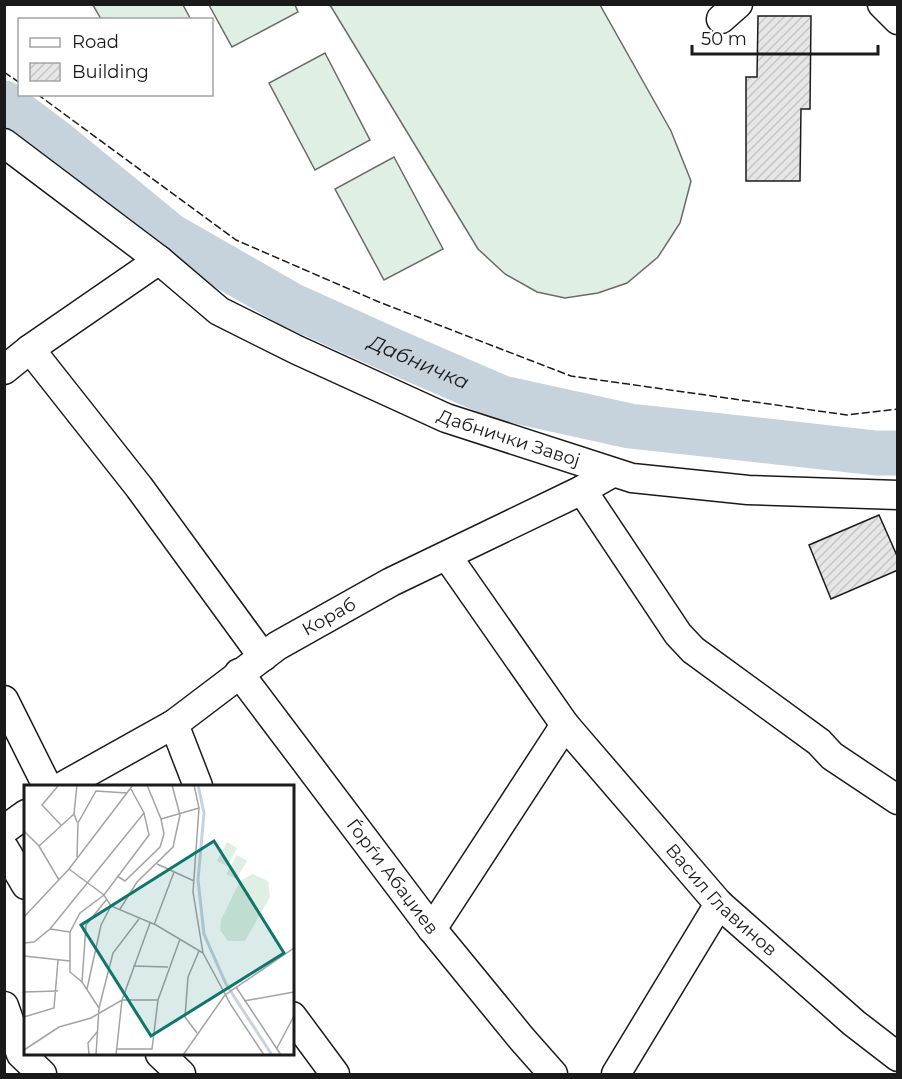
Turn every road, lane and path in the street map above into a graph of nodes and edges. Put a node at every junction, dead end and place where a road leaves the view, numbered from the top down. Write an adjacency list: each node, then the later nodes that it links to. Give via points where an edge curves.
1 (882, 4): 2 (street)
2 (897, 20)
3 (4, 143): 4 (street, Дабнички Завој)
4 (159, 260): 5 (street); 7 (street, Дабнички Завој, via 219,311 297,350 446,418)
5 (30, 349): 6 (street); 11 (street, via 139,487)
6 (4, 370)
7 (612, 473): 8 (street, Кораб); 9 (street, Дабнички Завој, via 748,490)
8 (582, 490): 10 (street, Кораб); 19 (street, via 678,634 693,650 819,742 832,756)
9 (897, 495)
10 (447, 556): 11 (street, Кораб, via 391,582); 15 (street, Васил Главинов)
11 (263, 657): 12 (street, Кораб)
12 (239, 673): 14 (street, Кораб); 25 (street, Ѓорѓи Абаџиев)
13 (4, 700): 16 (street)
14 (174, 724): 17 (street, Кораб); 18 (street)
15 (565, 725): 24 (street, Васил Главинов); 25 (street)
16 (46, 785)
17 (65, 785)
18 (198, 785)
19 (897, 800)
20 (24, 815): 21 (street)
21 (4, 830)
22 (4, 848): 23 (street)
23 (24, 882)
24 (719, 904): 29 (street, Васил Главинов); 34 (street)
25 (432, 929): 33 (street, Ѓорѓи Абаџиев)
26 (4, 1006): 30 (street, via 21,1054)
27 (294, 1019): 32 (street)
28 (162, 1055): 31 (street)
29 (897, 1057)
30 (42, 1074)
31 (181, 1074)
32 (335, 1074)
33 (553, 1074)
34 (616, 1074)

